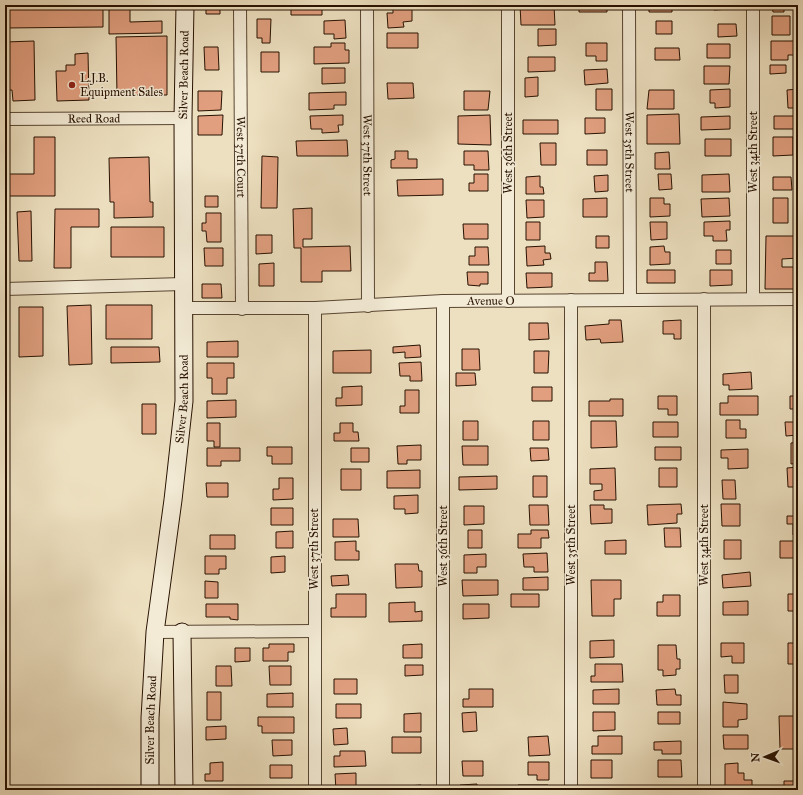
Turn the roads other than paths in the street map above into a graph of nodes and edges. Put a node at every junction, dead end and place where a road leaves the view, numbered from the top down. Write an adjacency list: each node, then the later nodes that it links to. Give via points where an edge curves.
1 (185, 5): 7 (street, Silver Beach Road)
2 (240, 5): 21 (street, West 37th Court)
3 (366, 5): 18 (street, West 37th Street)
4 (508, 5): 16 (street, West 36th Street)
5 (629, 5): 15 (street, West 35th Street)
6 (753, 5): 12 (street, West 34th Street)
7 (183, 118): 8 (street, Reed Road); 9 (street, Silver Beach Road)
8 (5, 119)
9 (183, 284): 10 (street); 19 (street, Silver Beach Road)
10 (5, 288)
11 (704, 299): 12 (street, Avenue O); 15 (street, Avenue O); 30 (street, West 34th Street)
12 (753, 299): 13 (street, Avenue O)
13 (798, 299)
14 (571, 300): 15 (street, Avenue O); 16 (street, Avenue O); 29 (street, West 35th Street)
15 (630, 300)
16 (508, 301): 17 (street, Avenue O)
17 (443, 302): 18 (street, Avenue O); 28 (street, West 36th Street)
18 (368, 306): 20 (street, Avenue O)
19 (184, 308): 21 (street, Avenue O); 23 (street, Silver Beach Road, via 184,401)
20 (315, 308): 21 (street, Avenue O); 22 (street, West 37th Street)
21 (242, 309)
22 (314, 630): 24 (street); 27 (street, West 37th Street)
23 (155, 632): 24 (street); 25 (street, Silver Beach Road, via 150,718)
24 (182, 632): 26 (street)
25 (150, 790)
26 (184, 790)
27 (315, 790)
28 (443, 790)
29 (570, 790)
30 (704, 790)

